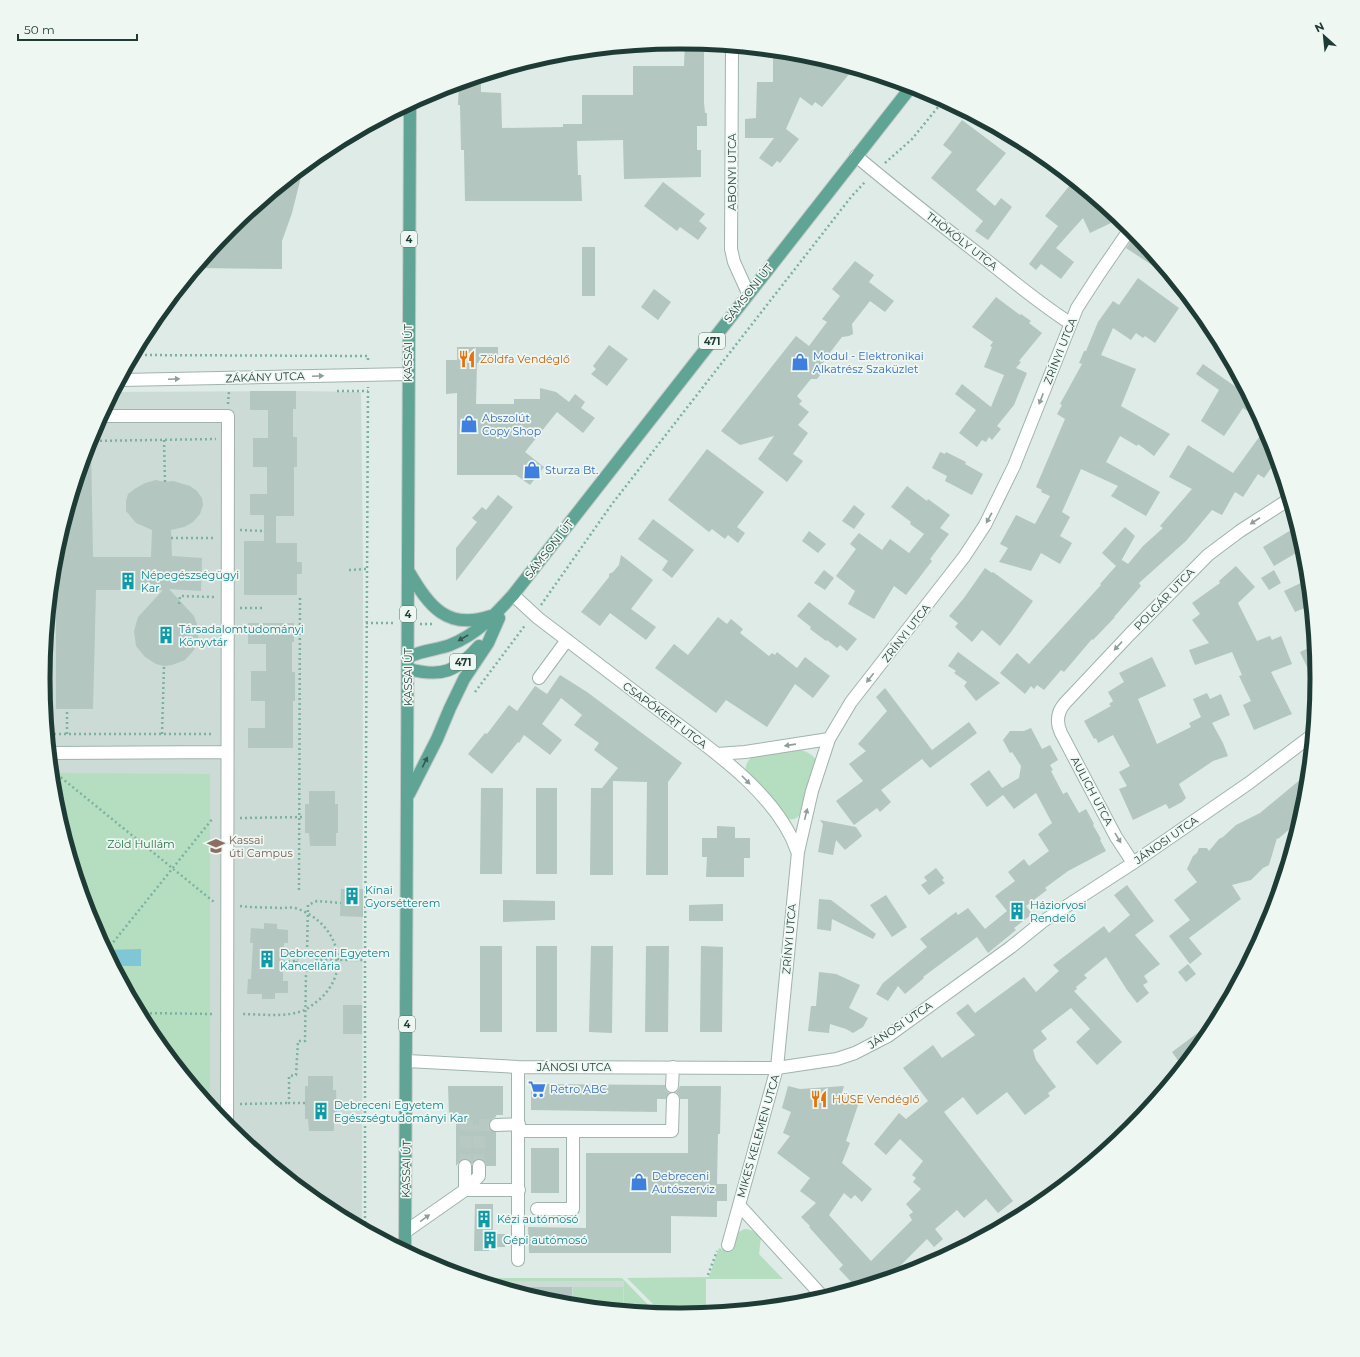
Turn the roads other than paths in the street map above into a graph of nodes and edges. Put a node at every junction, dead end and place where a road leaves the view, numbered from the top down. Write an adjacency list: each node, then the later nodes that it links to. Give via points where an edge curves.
1 (732, 51): 6 (street, ABONYI UTCA, via 731,249)
2 (907, 92): 4 (main road, SÁMSONI ÚT / 471)
3 (410, 110): 8 (main road, KASSAI ÚT / 4)
4 (856, 156): 6 (main road, SÁMSONI ÚT / 471); 7 (street, THÖKÖLY UTCA, via 1016,284)
5 (1126, 234): 7 (street, ZRÍNYI UTCA, via 1098,274)
6 (748, 293): 13 (main road, SÁMSONI ÚT / 471)
7 (1070, 323): 20 (street, ZRÍNYI UTCA, one-way to 20, via 1014,466 984,525 964,557 852,702)
8 (408, 374): 9 (street, ZÁKÁNY UTCA, one-way to 8); 12 (main road, KASSAI ÚT / 4)
9 (126, 380)
10 (108, 416): 22 (street, via 228,416)
11 (1284, 503): 19 (street, POLGÁR UTCA, one-way to 19, via 1224,542 1192,570 1065,702)
12 (408, 572): 14 (main road, via 429,602 444,615 463,620); 16 (main road, KASSAI ÚT / 4)
13 (513, 595): 14 (main road, SÁMSONI ÚT / 471); 15 (street, CSAPÓKERT UTCA)
14 (497, 617): 16 (main road, SÁMSONI ÚT / 471, one-way to 16, via 457,642); 17 (main road, SÁMSONI ÚT / 471, via 477,648 454,668 428,673); 25 (main road, one-way to 14, via 464,680 488,643)
15 (568, 640): 18 (street); 24 (street, CSAPÓKERT UTCA)
16 (409, 657): 17 (main road, KASSAI ÚT / 4)
17 (409, 669): 25 (main road, KASSAI ÚT / 4)
18 (539, 678)
19 (1058, 716): 27 (street, AULICH UTCA, one-way to 27, via 1061,733)
20 (829, 739): 24 (street, one-way to 24); 26 (street, ZRÍNYI UTCA, one-way to 20, via 812,791)
21 (1306, 740): 27 (street, JÁNOSI UTCA)
22 (227, 752): 23 (street); 34 (street)
23 (55, 753)
24 (717, 754): 26 (street, CSAPÓKERT UTCA, one-way to 26, via 744,778 776,813 788,830)
25 (408, 797): 28 (main road, KASSAI ÚT / 4)
26 (798, 852): 31 (street, ZRÍNYI UTCA)
27 (1133, 863): 31 (street, JÁNOSI UTCA, via 1042,922 888,1036 855,1053 836,1059)
28 (407, 1061): 29 (street, JÁNOSI UTCA); 44 (main road, KASSAI ÚT / 4)
29 (518, 1067): 30 (street, JÁNOSI UTCA); 36 (street)
30 (673, 1067): 31 (street, JÁNOSI UTCA); 32 (street)
31 (777, 1068): 42 (street, MIKES KELEMEN UTCA)
32 (672, 1086)
33 (673, 1099): 37 (street, via 672,1131)
34 (227, 1115)
35 (496, 1124): 36 (street)
36 (519, 1128): 37 (street); 41 (street)
37 (573, 1131): 43 (street, via 573,1209)
38 (465, 1166): 40 (street)
39 (479, 1166): 40 (street, via 479,1176)
40 (464, 1190): 41 (street); 44 (street, one-way to 40)
41 (519, 1190): 47 (street)
42 (739, 1205): 46 (street, MIKES KELEMEN UTCA); 48 (street, MIKES KELEMEN UTCA)
43 (537, 1209)
44 (405, 1232): 45 (main road, KASSAI ÚT / 4)
45 (405, 1244)
46 (728, 1245)
47 (518, 1260)
48 (819, 1292)

